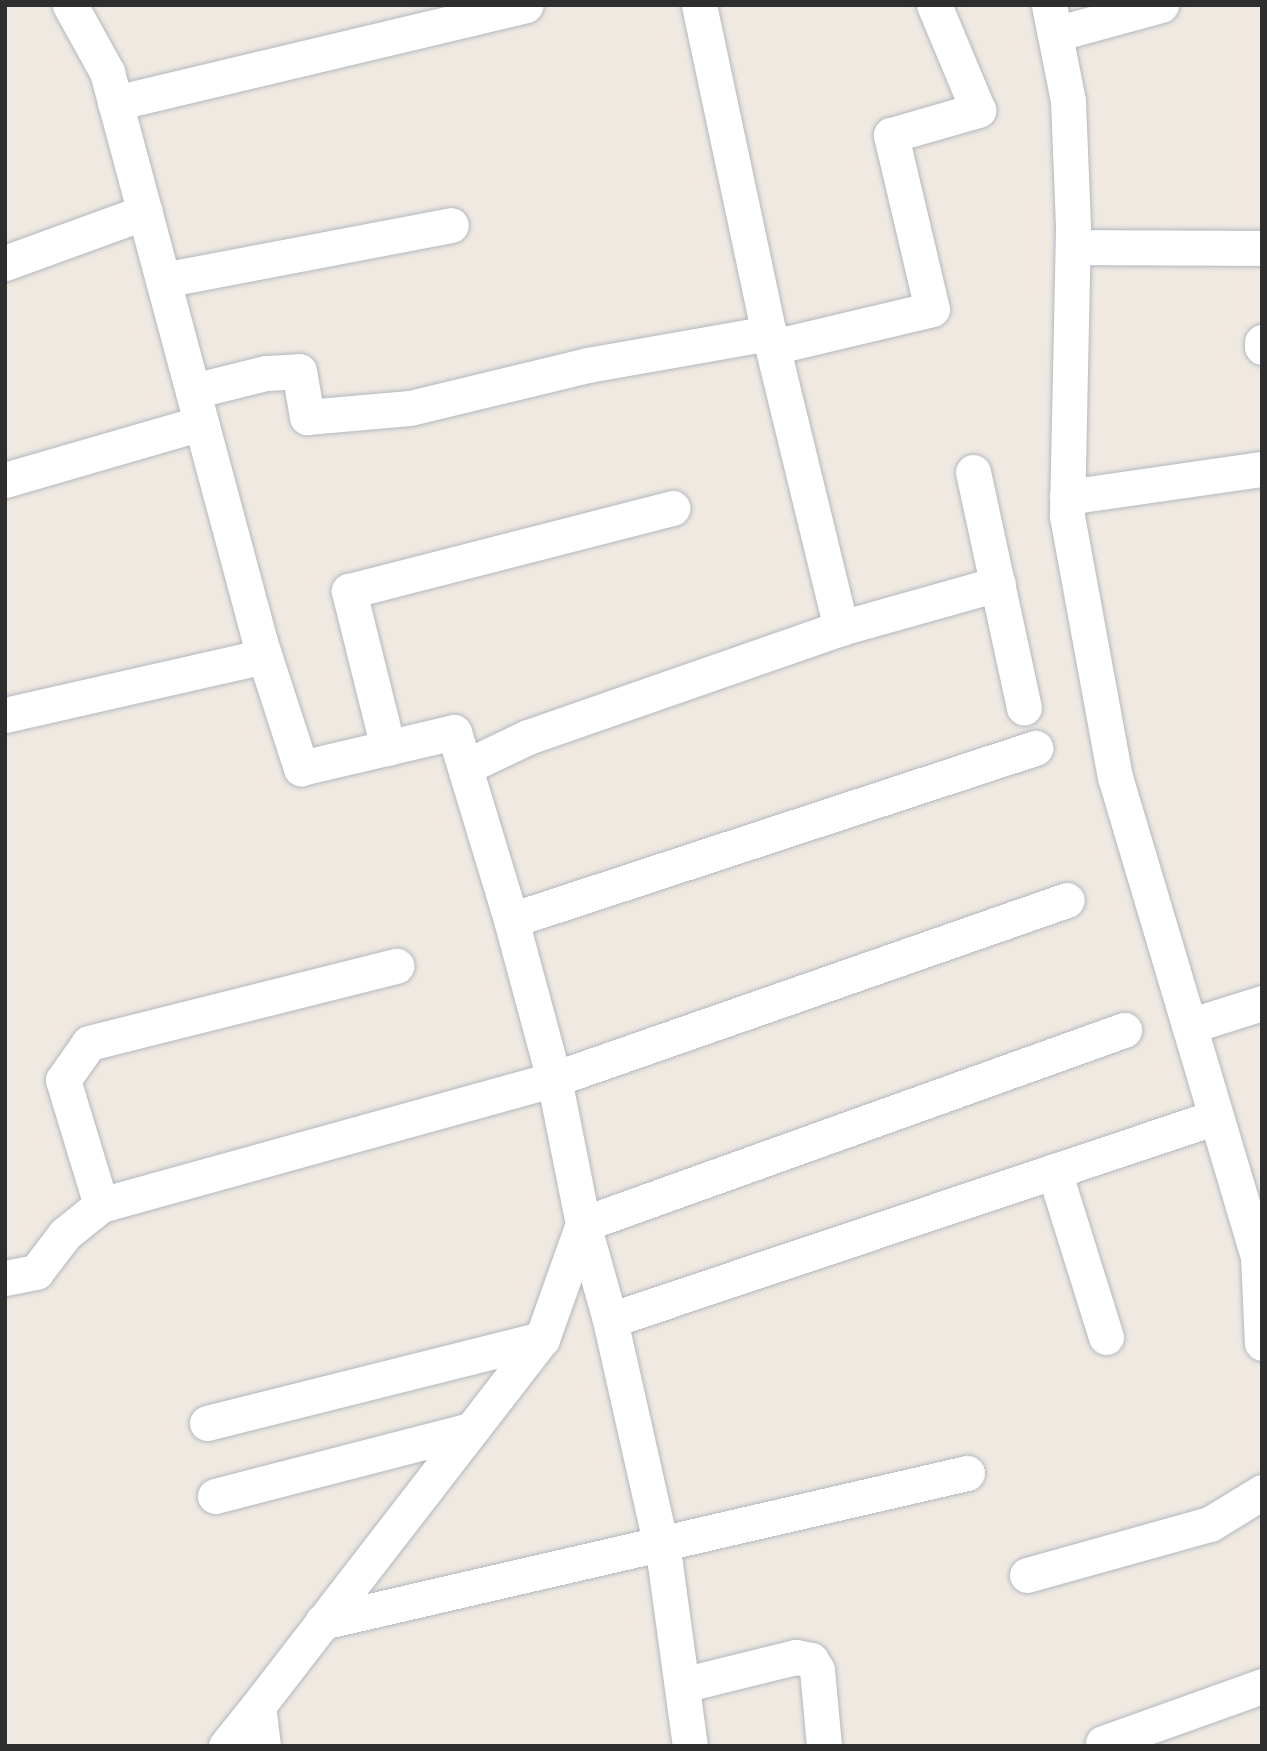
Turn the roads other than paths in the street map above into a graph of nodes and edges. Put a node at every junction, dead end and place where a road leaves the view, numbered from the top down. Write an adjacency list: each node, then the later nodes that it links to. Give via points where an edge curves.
1 (70, 5): 7 (street, via 107,72)
2 (525, 5): 7 (street)
3 (699, 5): 14 (street)
4 (934, 5): 14 (street, via 978,110 891,135 932,309)
5 (1161, 5): 6 (street)
6 (1052, 20): 10 (street, via 1068,101)
7 (115, 103): 8 (street)
8 (145, 212): 12 (street); 13 (street)
9 (451, 225): 13 (street)
10 (1073, 247): 11 (street); 19 (street)
11 (1262, 248)
12 (5, 263)
13 (163, 280): 15 (street)
14 (771, 340): 15 (street, via 588,365 410,408 307,417 299,371 266,373); 22 (street)
15 (197, 407): 18 (street); 23 (street)
16 (1262, 469): 19 (street)
17 (974, 472): 21 (street)
18 (5, 480)
19 (1067, 497): 33 (street, via 1115,777)
20 (673, 508): 26 (street, via 349,591)
21 (998, 584): 22 (street); 24 (street)
22 (841, 628): 28 (street, via 528,737)
23 (264, 656): 25 (street); 26 (street, via 301,768)
24 (1024, 708)
25 (5, 715)
26 (388, 748): 28 (street, via 454,732)
27 (1035, 748): 30 (street)
28 (465, 767): 30 (street)
29 (1067, 900): 35 (street)
30 (511, 920): 35 (street)
31 (396, 965): 38 (street, via 89,1043 63,1080)
32 (1262, 1003): 33 (street)
33 (1189, 1026): 36 (street)
34 (1124, 1030): 39 (street)
35 (554, 1079): 38 (street); 39 (street)
36 (1216, 1117): 37 (street); 40 (street)
37 (1054, 1171): 42 (street); 43 (street)
38 (101, 1205): 41 (street, via 65,1234 36,1272)
39 (583, 1224): 42 (street); 44 (street)
40 (1260, 1256): 45 (street)
41 (5, 1278)
42 (610, 1320): 51 (street)
43 (1105, 1337)
44 (542, 1339): 46 (street); 47 (street)
45 (1262, 1343)
46 (207, 1423)
47 (471, 1430): 50 (street); 53 (street)
48 (967, 1473): 51 (street)
49 (1262, 1492): 52 (street, via 1210,1524)
50 (215, 1496)
51 (660, 1542): 53 (street); 54 (street)
52 (1027, 1575)
53 (322, 1622): 56 (street)
54 (682, 1685): 60 (street); 61 (street, via 796,1657 811,1660 817,1670)
55 (1262, 1686): 57 (street)
56 (258, 1706): 58 (street); 59 (street)
57 (1103, 1743)
58 (226, 1746)
59 (263, 1746)
60 (691, 1746)
61 (824, 1746)

